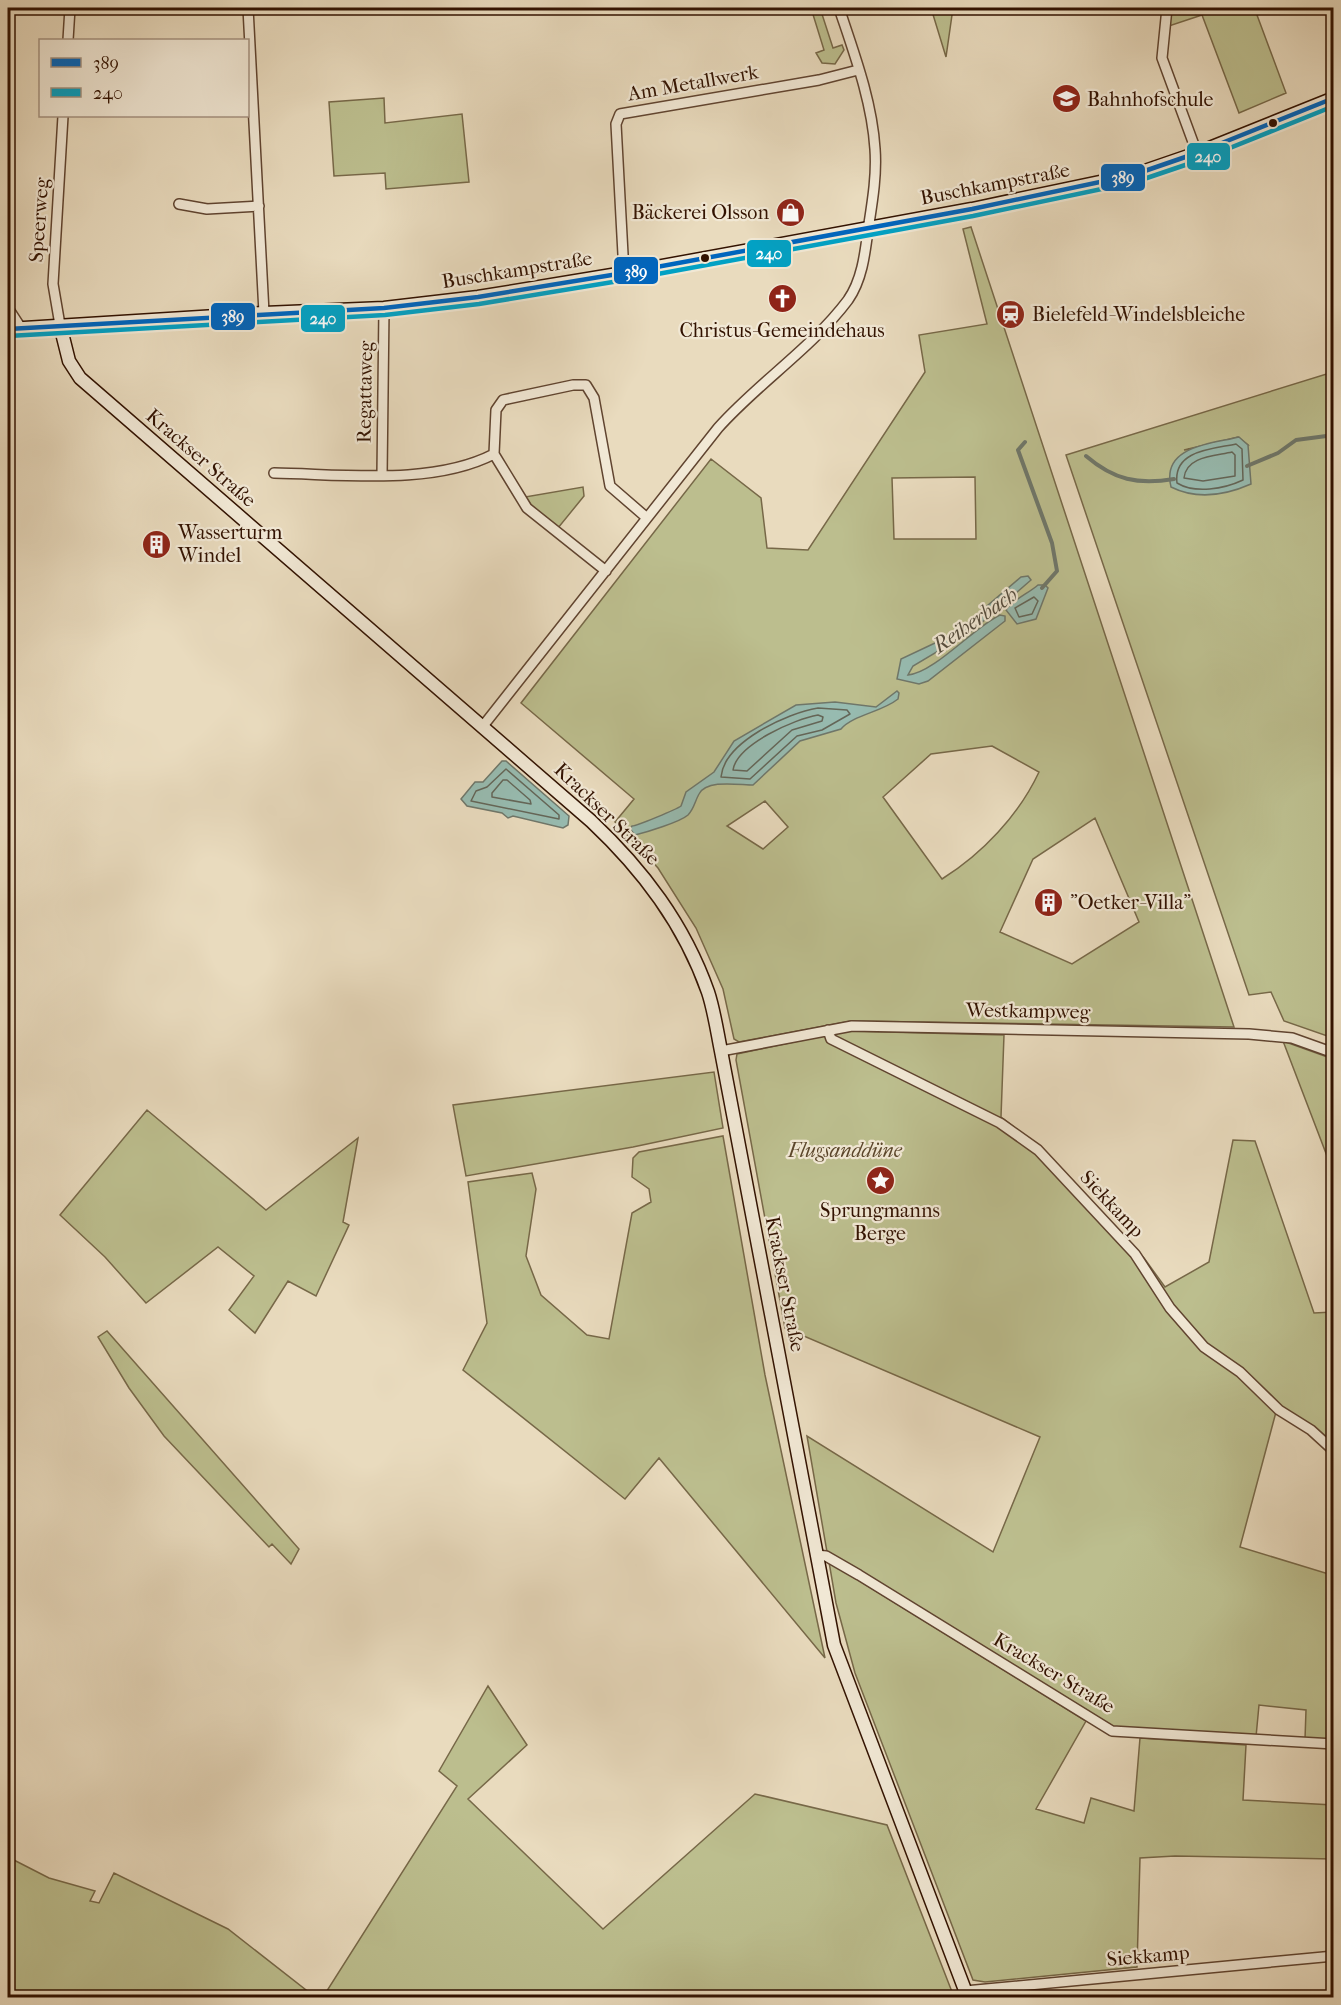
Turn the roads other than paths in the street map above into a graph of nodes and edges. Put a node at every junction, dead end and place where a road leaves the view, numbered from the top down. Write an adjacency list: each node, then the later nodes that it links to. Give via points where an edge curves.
1 (70, 8): 5 (street)
2 (248, 8): 11 (street)
3 (839, 8): 6 (street)
4 (1167, 8): 9 (street, via 1162,58)
5 (68, 39)
6 (858, 70): 12 (street, via 875,150); 13 (street, Am Metallwerk, via 620,114 616,124)
7 (1334, 98): 9 (street, Buschkampstraße)
8 (63, 117): 17 (street, Speerweg, via 53,284)
9 (1197, 153): 12 (street, Buschkampstraße, via 1088,186)
10 (179, 204): 11 (street, via 207,209)
11 (259, 206): 16 (street)
12 (869, 227): 13 (street, Buschkampstraße); 23 (street, via 858,281 847,301 735,409)
13 (624, 273): 15 (street, Buschkampstraße)
14 (8, 308): 18 (street)
15 (384, 309): 16 (street, Buschkampstraße); 22 (street, Regattaweg)
16 (264, 313): 17 (street, Buschkampstraße)
17 (60, 326): 18 (street, Buschkampstraße); 25 (street, Krackser Straße, via 69,361 80,378)
18 (21, 328): 19 (street, Buschkampstraße)
19 (8, 329)
20 (494, 454): 22 (street, via 424,474); 23 (street, via 496,410 503,400 573,385 586,386 594,398 610,486); 24 (street, via 527,508)
21 (274, 473): 22 (street)
22 (382, 475)
23 (647, 518): 24 (street)
24 (606, 571): 25 (street)
25 (483, 726): 27 (street, Krackser Straße, via 611,840 652,885 680,928 708,993)
26 (828, 1030): 27 (street, Westkampweg); 28 (street, Westkampweg, via 852,1026 1249,1034 1292,1038); 29 (street, Siekkamp, via 831,1039 1000,1123 1038,1150 1135,1254 1170,1308 1198,1341 1240,1372 1279,1410)
27 (721, 1051): 30 (street, Krackser Straße)
28 (1334, 1053)
29 (1334, 1450)
30 (816, 1555): 31 (street, Krackser Straße, via 826,1556 859,1575 1112,1731); 33 (street, Krackser Straße, via 834,1645)
31 (1334, 1744)
32 (1334, 1956): 33 (street, Siekkamp)
33 (967, 1994)

